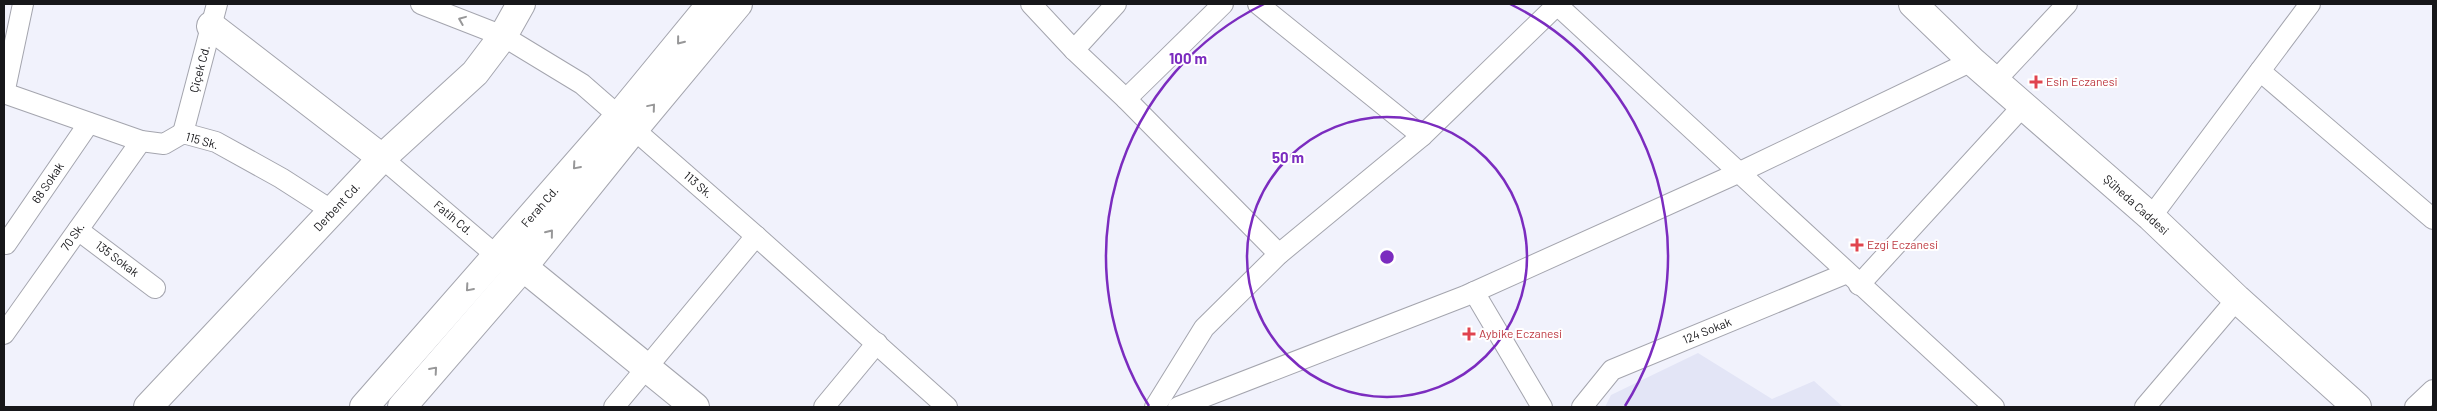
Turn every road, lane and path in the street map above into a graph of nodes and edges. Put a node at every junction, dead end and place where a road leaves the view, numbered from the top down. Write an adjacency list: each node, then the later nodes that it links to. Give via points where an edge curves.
1 (23, 4): 20 (street)
2 (422, 4): 15 (street, 113 Sk., one-way to 2)
3 (521, 4): 15 (street, Derbent Cd.)
4 (711, 4): 23 (street, Ferah Cd., one-way to 23)
5 (738, 4): 23 (street, Ferah Cd., one-way to 5)
6 (1031, 4): 16 (street)
7 (1116, 4): 16 (street)
8 (1223, 4): 21 (street)
9 (1258, 4): 26 (street)
10 (1557, 4): 26 (street); 29 (street)
11 (1913, 4): 17 (street, Şüheda Caddesi)
12 (2067, 4): 19 (street)
13 (2310, 4): 18 (street)
14 (214, 15): 25 (street, Çiçek Cd.); 28 (street, Fatih Cd.)
15 (503, 36): 23 (street, 113 Sk., via 582,84); 28 (street, Derbent Cd., via 475,73)
16 (1074, 50): 21 (street)
17 (1972, 61): 19 (street, Şüheda Caddesi); 29 (street)
18 (2260, 71): 31 (street); 32 (street)
19 (1994, 82): 22 (street, Şüheda Caddesi)
20 (4, 94): 24 (street, 115 Sk.)
21 (1126, 98): 36 (street)
22 (2022, 107): 31 (street, Şüheda Caddesi); 39 (street)
23 (626, 122): 34 (street, 113 Sk.); 37 (street, Ferah Cd., one-way to 37); 38 (street, Ferah Cd., one-way to 23)
24 (89, 123): 27 (street, 115 Sk.); 35 (street, 68 Sokak)
25 (184, 134): 27 (street, 115 Sk., via 164,144); 30 (street, 115 Sk., via 216,142)
26 (1422, 136): 36 (street)
27 (141, 141): 33 (street, 70 Sk.)
28 (382, 158): 30 (street, Derbent Cd.); 37 (street, Fatih Cd.)
29 (1738, 173): 39 (street); 41 (street)
30 (334, 212): 47 (street, Derbent Cd.)
31 (2151, 217): 42 (street, Şüheda Caddesi)
32 (2433, 219)
33 (78, 230): 40 (street, 135 Sokak); 43 (street, 70 Sk.)
34 (756, 236): 44 (street, 113 Sk.); 45 (street)
35 (6, 244)
36 (1279, 254): 54 (street, via 1204,328)
37 (497, 256): 38 (street, Fatih Cd.); 48 (street, Ferah Cd., one-way to 48)
38 (523, 267): 45 (street, Fatih Cd.); 49 (street, Ferah Cd., one-way to 38)
39 (1853, 279): 57 (street, 124 Sokak, via 1612,370); 58 (street)
40 (155, 288)
41 (1474, 292): 55 (street); 56 (street)
42 (2237, 299): 59 (street); 60 (street, Şüheda Caddesi)
43 (4, 334)
44 (877, 343): 52 (street); 53 (street, 113 Sk.)
45 (648, 369): 50 (street); 51 (street, Fatih Cd.)
46 (2433, 390): 61 (street)
47 (148, 407)
48 (364, 407)
49 (402, 407)
50 (614, 407)
51 (695, 407)
52 (824, 407)
53 (947, 407)
54 (1155, 407)
55 (1178, 407)
56 (1542, 407)
57 (1582, 407)
58 (1994, 407)
59 (2145, 407)
60 (2357, 407)
61 (2415, 407)

